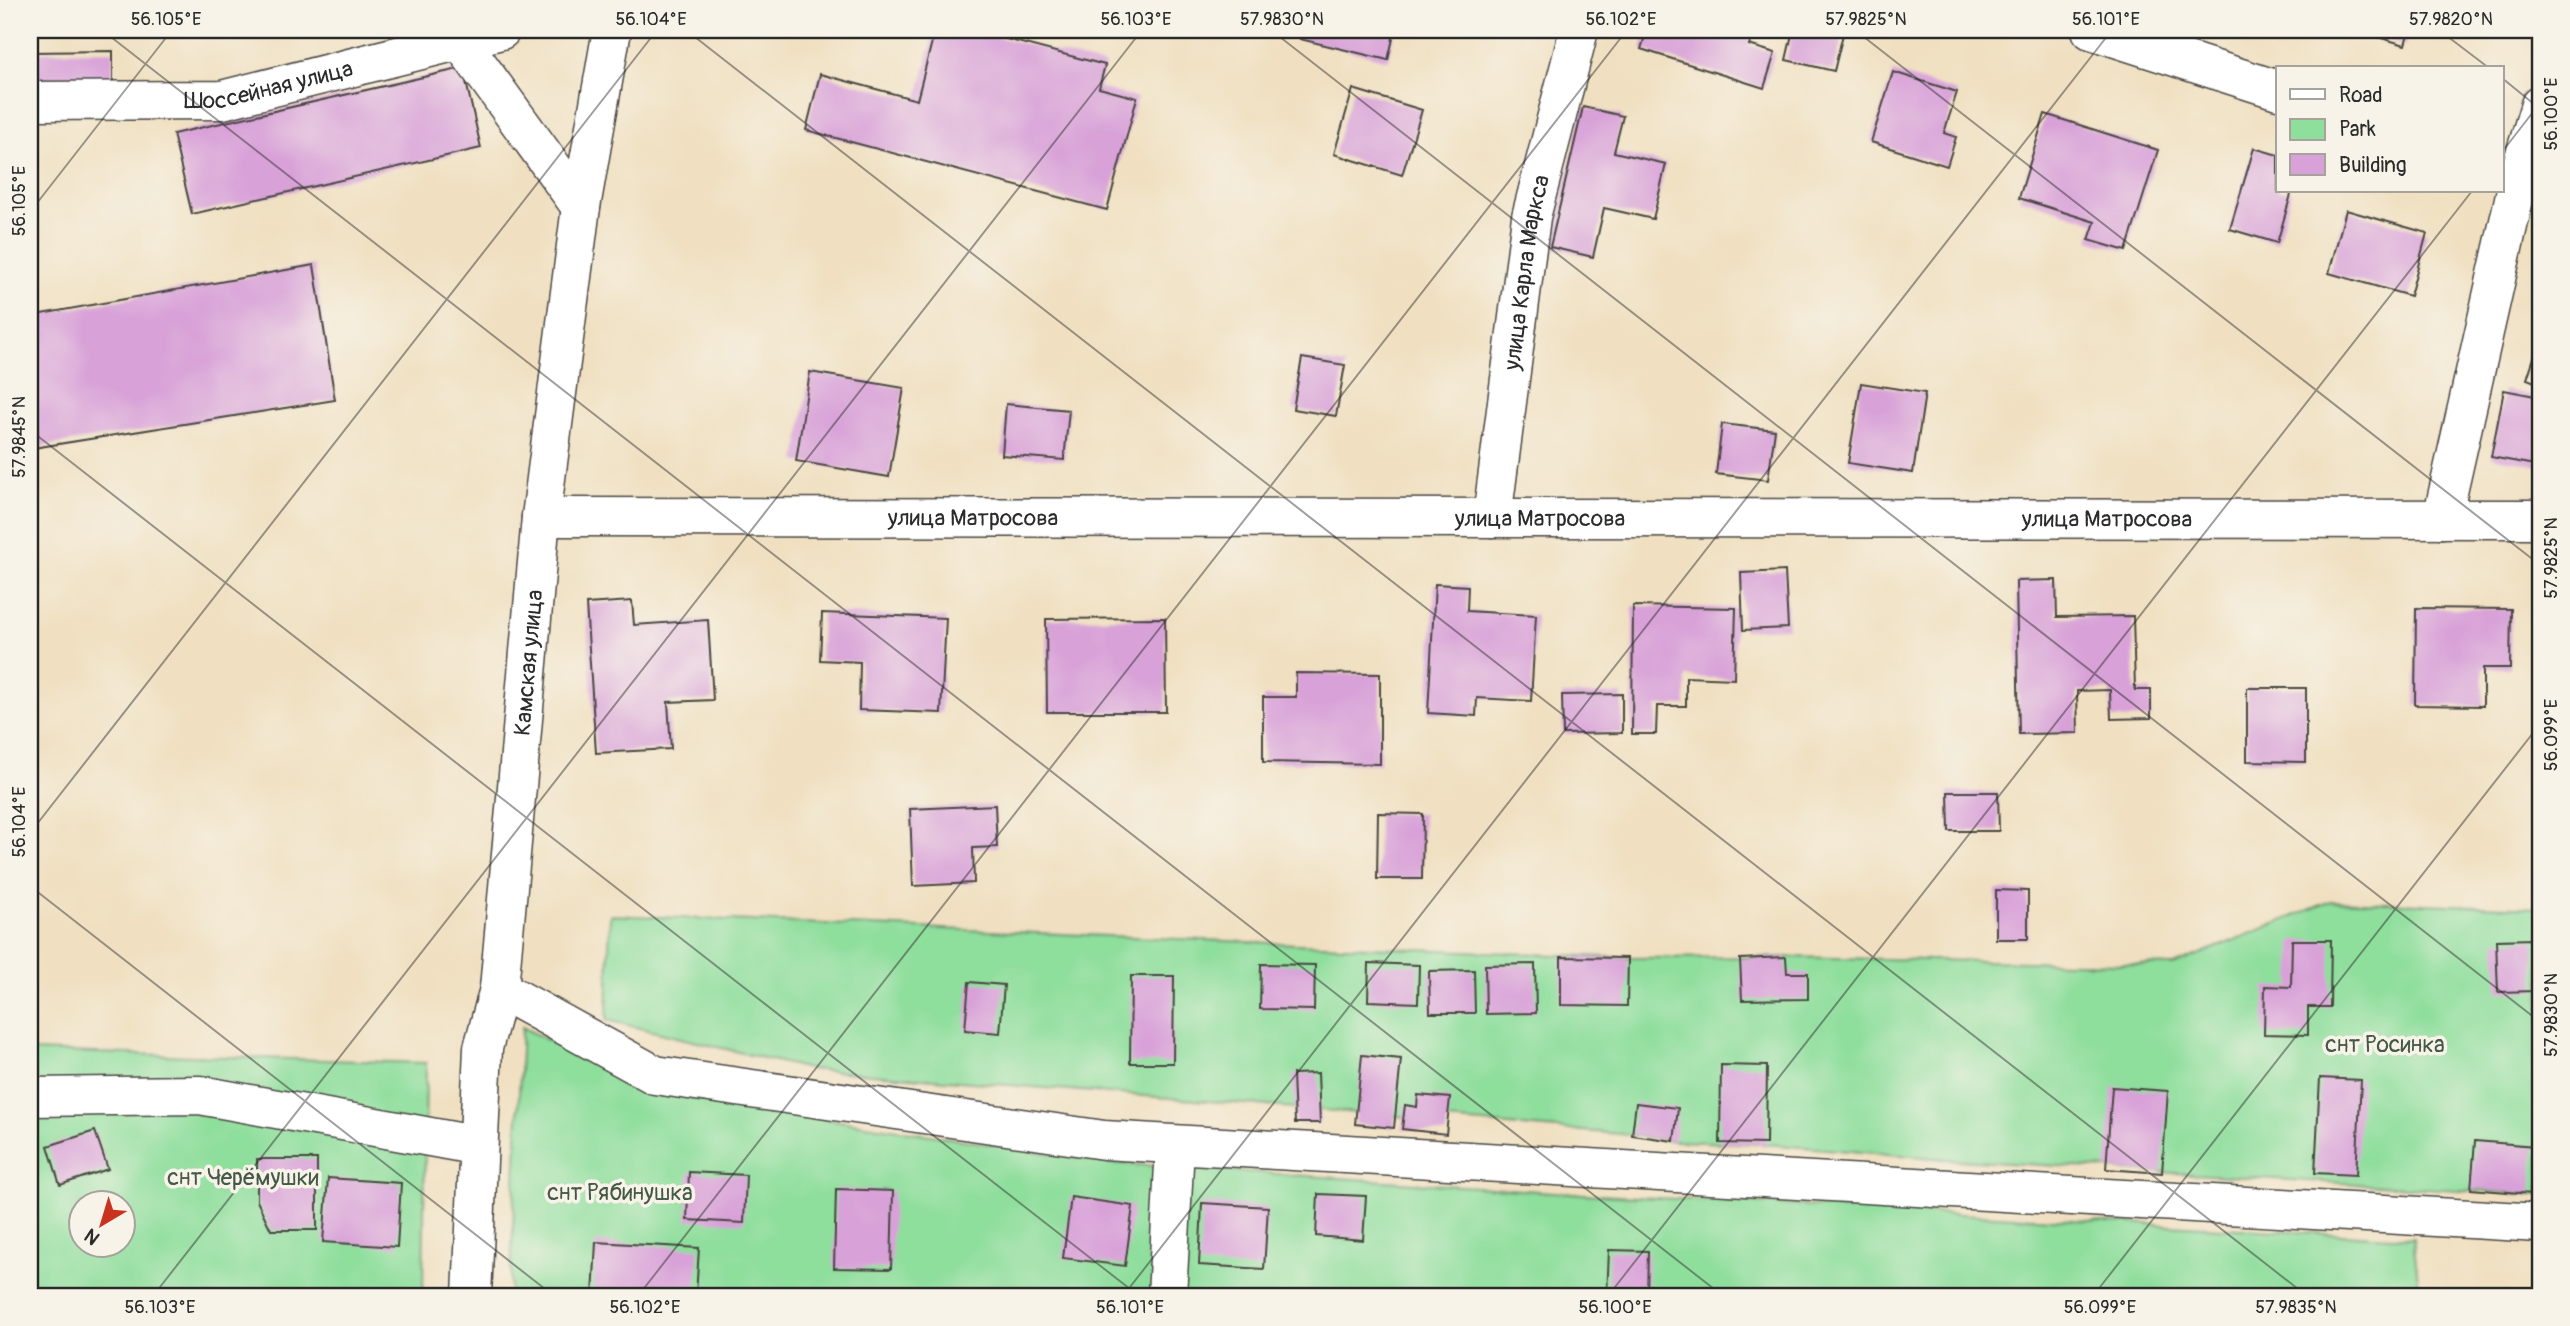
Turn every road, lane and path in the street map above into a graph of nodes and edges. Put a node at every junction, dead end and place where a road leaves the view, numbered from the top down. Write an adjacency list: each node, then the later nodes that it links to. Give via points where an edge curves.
1 (502, 30): 5 (street, Шоссейная улица)
2 (612, 30): 10 (street, Камская улица)
3 (1579, 30): 12 (street, улица Карла Маркса, via 1531,217)
4 (2091, 30): 6 (street)
5 (460, 35): 7 (street, Шоссейная улица, via 222,100); 10 (street)
6 (2276, 89)
7 (30, 101)
8 (2540, 105): 9 (street)
9 (2521, 167): 13 (street)
10 (581, 207): 11 (street, Камская улица)
11 (541, 517): 12 (street, улица Матросова); 15 (street, Камская улица)
12 (1492, 518): 13 (street, улица Матросова)
13 (2442, 519): 14 (street, улица Матросова)
14 (2540, 519)
15 (499, 989): 17 (street, via 654,1075 1104,1140); 18 (street, Камская улица, via 483,1048)
16 (30, 1097): 18 (street, via 200,1096)
17 (1175, 1146): 19 (street); 21 (street)
18 (478, 1149): 20 (street, Камская улица)
19 (2540, 1223)
20 (471, 1296)
21 (1167, 1296)

